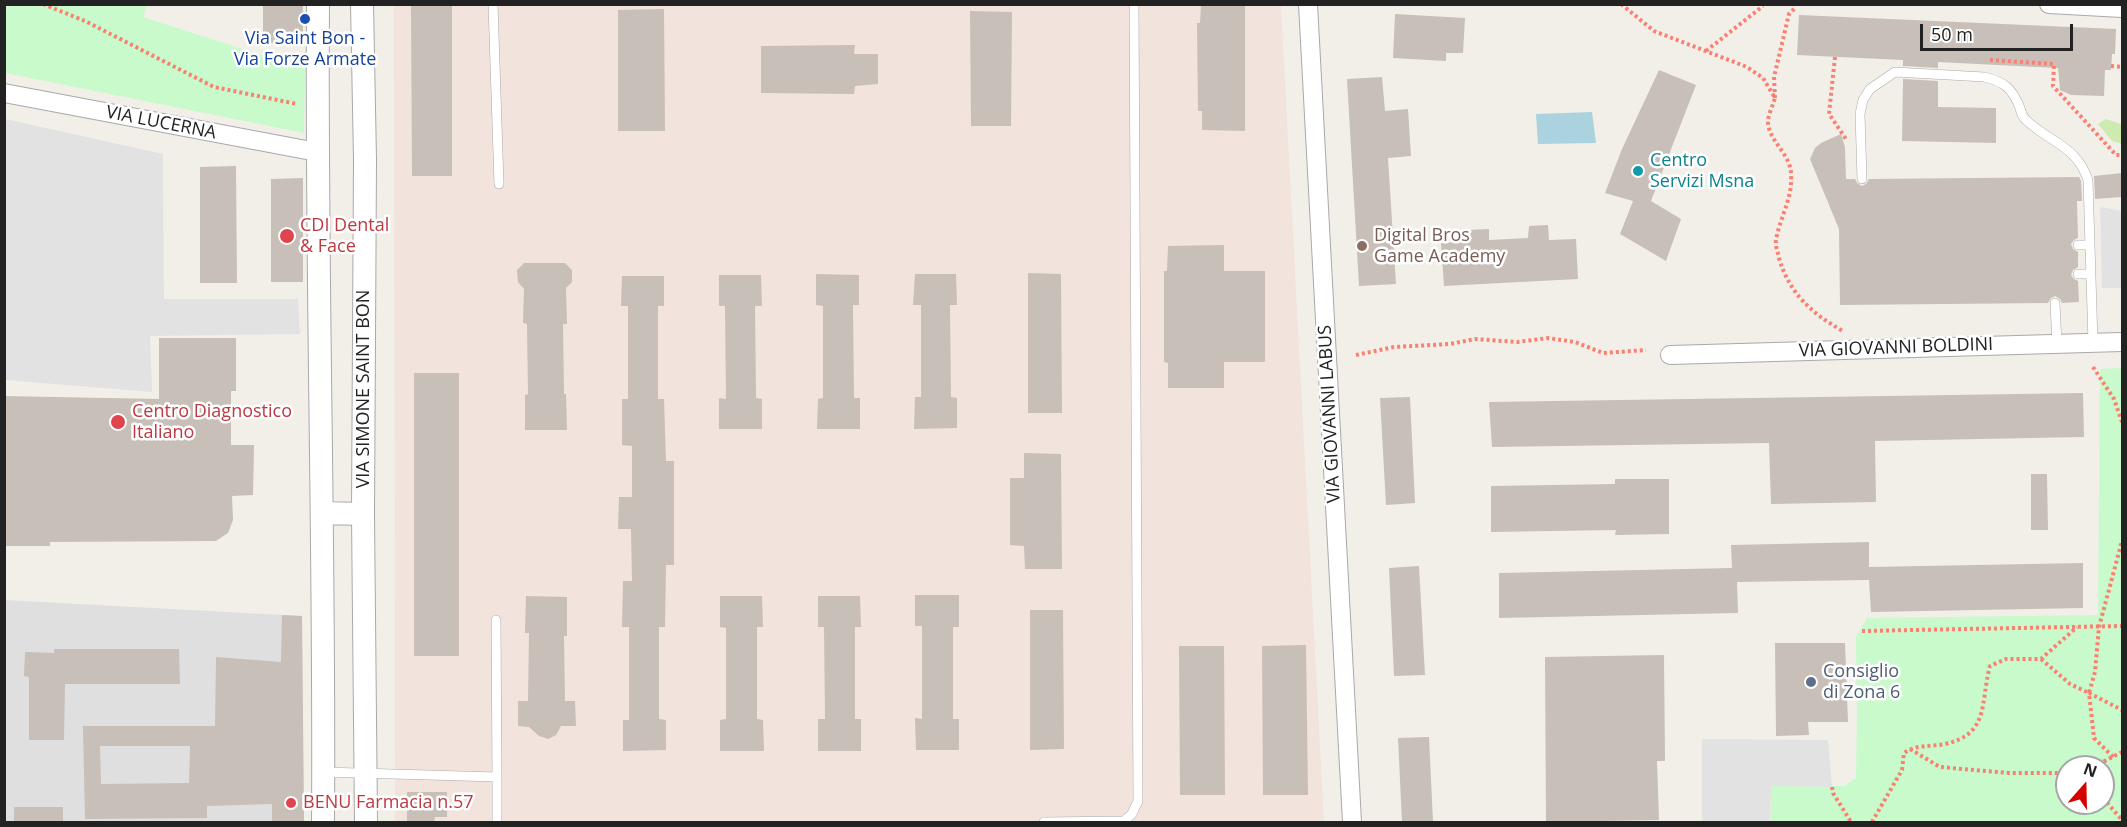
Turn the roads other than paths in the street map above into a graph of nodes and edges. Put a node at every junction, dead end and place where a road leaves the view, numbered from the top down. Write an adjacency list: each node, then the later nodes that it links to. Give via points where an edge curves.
1 (318, 4): 9 (street)
2 (362, 4): 24 (street, VIA SIMONE SAINT BON)
3 (493, 4): 11 (lane)
4 (1134, 4): 32 (lane, via 1138,801 1124,821)
5 (1308, 4): 33 (street, VIA GIOVANNI LABUS)
6 (2049, 4): 7 (street)
7 (2122, 8)
8 (4, 93): 9 (street, VIA LUCERNA)
9 (317, 152): 23 (street)
10 (1862, 179): 12 (lane, via 1860,114 1870,89 1895,72 1984,77 2010,88 2024,119 2071,152 2084,166)
11 (499, 184)
12 (2088, 212): 13 (lane); 15 (lane)
13 (2078, 213)
14 (2078, 245): 15 (lane)
15 (2091, 245): 17 (lane)
16 (2078, 274): 17 (lane)
17 (2091, 274): 20 (lane)
18 (2055, 303): 21 (lane)
19 (2122, 342): 20 (street, VIA GIOVANNI BOLDINI)
20 (2093, 343): 21 (street, VIA GIOVANNI BOLDINI)
21 (2057, 344): 22 (street, VIA GIOVANNI BOLDINI)
22 (1670, 355)
23 (323, 513): 24 (street); 26 (street)
24 (363, 514): 27 (street, VIA SIMONE SAINT BON)
25 (496, 620): 28 (lane)
26 (323, 772): 27 (lane); 29 (street)
27 (365, 773): 28 (lane); 30 (street, VIA SIMONE SAINT BON)
28 (497, 777): 31 (lane)
29 (322, 822)
30 (366, 822)
31 (497, 822)
32 (1044, 822)
33 (1352, 822)

